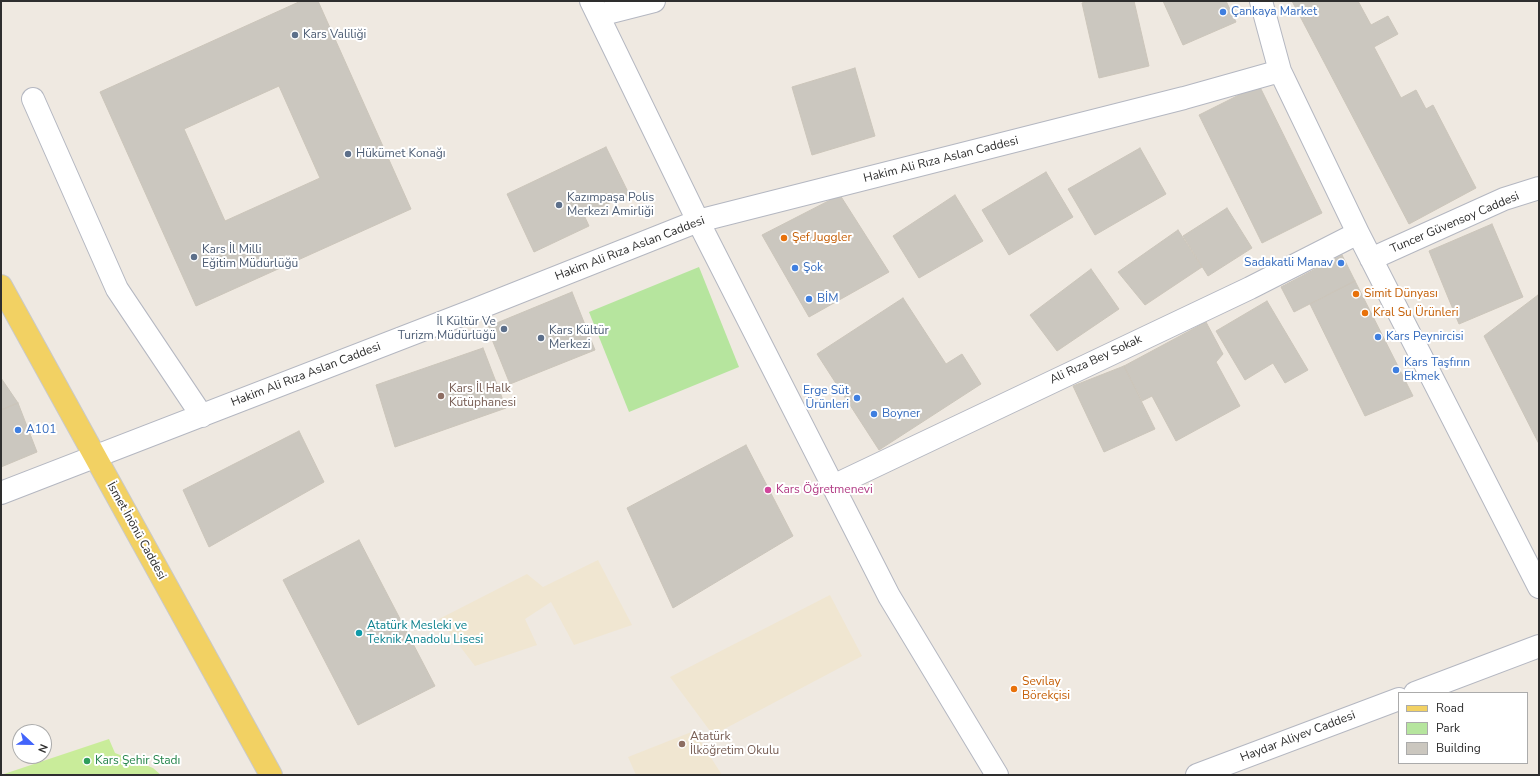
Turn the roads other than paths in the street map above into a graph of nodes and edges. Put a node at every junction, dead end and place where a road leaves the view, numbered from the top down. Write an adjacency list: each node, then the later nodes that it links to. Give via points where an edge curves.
1 (654, 1): 3 (street)
2 (1261, 1): 4 (street)
3 (595, 8): 7 (street)
4 (1280, 71): 7 (street, Hakim Ali Rıza Aslan Caddesi, via 1184,98); 8 (street)
5 (33, 99): 11 (street, via 117,289)
6 (1539, 188): 9 (street, Tuncer Güvensoy Caddesi, via 1504,199)
7 (698, 221): 11 (street, Hakim Ali Rıza Aslan Caddesi); 13 (street)
8 (1358, 233): 9 (street); 13 (street, Ali Rıza Bey Sokak, via 1250,288)
9 (1371, 259): 15 (street)
10 (1, 286): 12 (main road, İsmet İnönü Caddesi)
11 (202, 416): 12 (street, Hakim Ali Rıza Aslan Caddesi)
12 (96, 458): 14 (street, Hakim Ali Rıza Aslan Caddesi); 19 (main road, İsmet İnönü Caddesi)
13 (833, 486): 20 (street, via 889,596)
14 (1, 493)
15 (1539, 586)
16 (1539, 646): 17 (street)
17 (1418, 692)
18 (1398, 699): 21 (street, Haydar Aliyev Caddesi)
19 (270, 775)
20 (997, 775)
21 (1197, 775)

